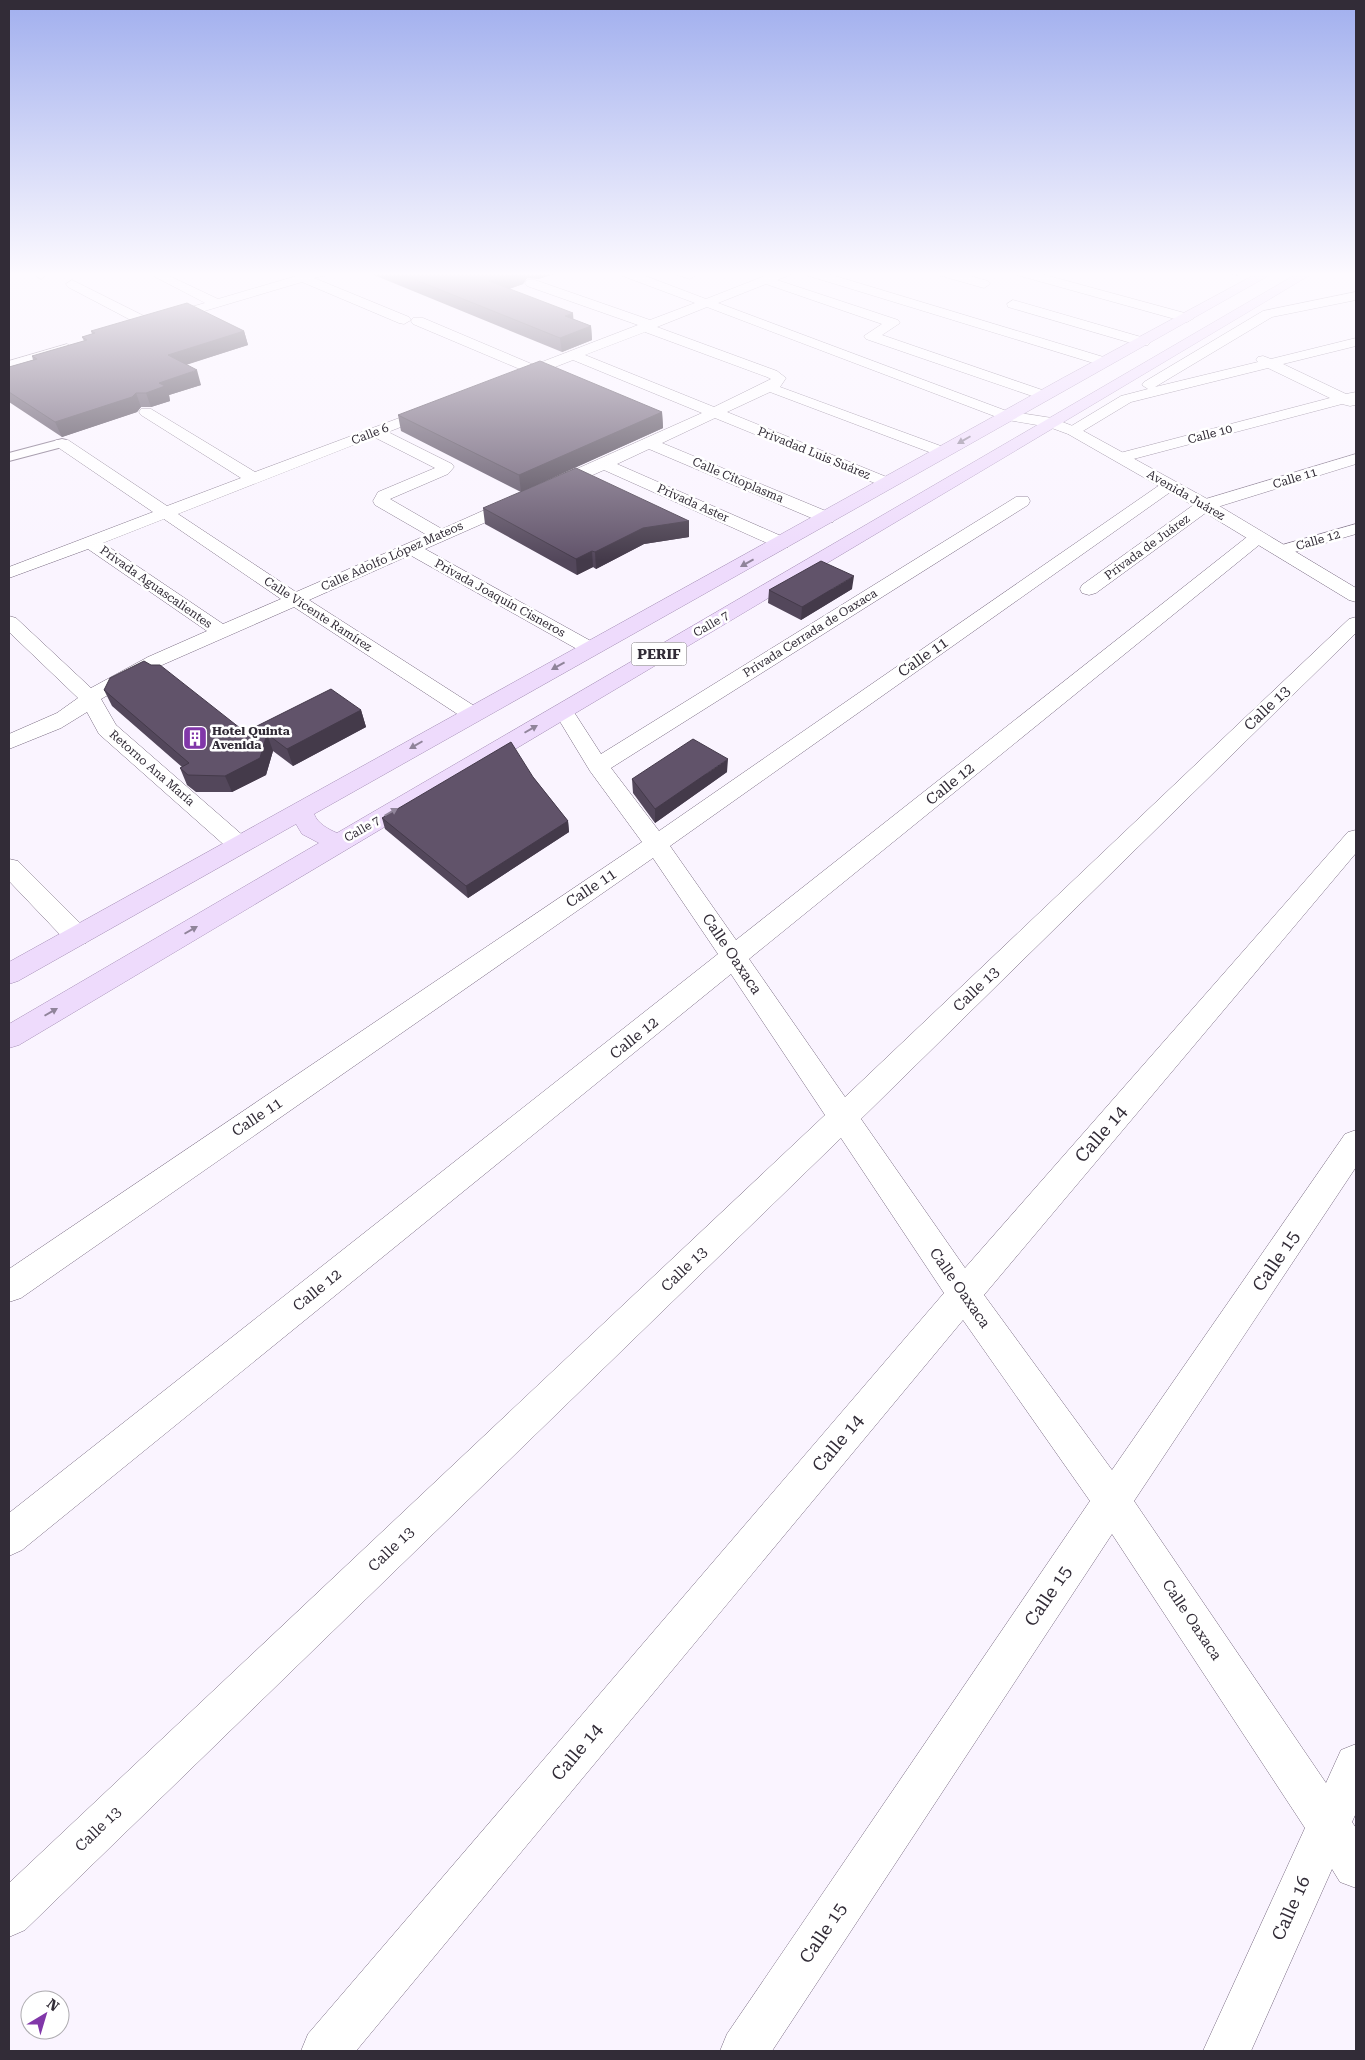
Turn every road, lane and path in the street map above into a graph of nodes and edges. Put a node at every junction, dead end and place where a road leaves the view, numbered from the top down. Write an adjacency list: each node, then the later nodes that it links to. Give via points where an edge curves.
1 (529, 368): 12 (street)
2 (539, 368): 12 (street)
3 (605, 368): 20 (street, Privadad Luis Suárez)
4 (742, 368): 14 (street)
5 (880, 368): 21 (street, Avenida Juárez)
6 (965, 368): 15 (street)
7 (1093, 368): 15 (main road, PERIF)
8 (1145, 368): 22 (main road, Calle 7 / PERIF)
9 (1176, 368): 16 (street)
10 (1249, 368): 16 (street)
11 (1281, 368): 17 (street)
12 (534, 370): 13 (street)
13 (498, 384)
14 (778, 384): 20 (street, Calle Adolfo López Mateos); 27 (street)
15 (1043, 395): 21 (main road, PERIF)
16 (1126, 399): 23 (street)
17 (1352, 400): 29 (street, Calle 10)
18 (446, 404): 24 (street, Calle 6)
19 (146, 412): 32 (street)
20 (714, 413): 26 (street, Calle Adolfo López Mateos); 33 (street, Privadad Luis Suárez)
21 (1007, 416): 22 (street, Avenida Juárez); 27 (main road, PERIF, one-way to 27)
22 (1052, 423): 23 (street, Avenida Juárez); 55 (main road, Calle 7 / PERIF)
23 (1073, 431): 29 (street, Avenida Juárez)
24 (375, 432): 32 (street, Calle 6); 40 (street, via 446,467 384,496 381,501)
25 (62, 443): 28 (street); 37 (street, Calle Vicente Ramírez)
26 (649, 443): 31 (street, Calle Adolfo López Mateos); 38 (street, Calle Citoplasma)
27 (943, 452): 33 (main road, PERIF)
28 (9, 457)
29 (1122, 457): 34 (street, Avenida Juárez)
30 (1356, 459): 36 (street, Calle 11)
31 (604, 464): 40 (street, Calle Adolfo López Mateos); 43 (street, Privada Aster)
32 (254, 478): 37 (street, Calle 6)
33 (888, 483): 38 (main road, PERIF)
34 (1170, 485): 36 (street, Avenida Juárez); 62 (street, Calle 11)
35 (1022, 501): 58 (street, Privada Cerrada de Oaxaca)
36 (1205, 505): 41 (street, Avenida Juárez); 47 (street, Privada de Juárez)
37 (165, 513): 42 (street, Calle 6); 49 (street, Calle Vicente Ramírez)
38 (827, 518): 43 (main road, PERIF)
39 (1356, 529): 45 (street, Calle 12)
40 (440, 535): 44 (street, Calle Adolfo López Mateos)
41 (1258, 537): 45 (street, Avenida Juárez); 66 (street, Calle 12)
42 (90, 542): 46 (street, Calle 6); 52 (street, Privada Aguascalientes)
43 (782, 543): 53 (main road, PERIF, one-way to 53)
44 (410, 548): 49 (street, Calle Adolfo López Mateos); 53 (street, Privada Joaquín Cisneros)
45 (1280, 551): 48 (street, Avenida Juárez)
46 (9, 573)
47 (1089, 589)
48 (1356, 596)
49 (294, 599): 52 (street, Calle Adolfo López Mateos); 56 (street, Calle Vicente Ramírez)
50 (9, 622): 54 (street, Retorno Ana María)
51 (1356, 622): 69 (street, Calle 13)
52 (221, 632): 54 (street, Calle Adolfo López Mateos, via 155,661)
53 (591, 649): 56 (main road, PERIF, one-way to 56)
54 (89, 697): 57 (street, Calle Adolfo López Mateos, via 86,704 74,712); 63 (street, Retorno Ana María, via 107,729)
55 (564, 710): 58 (street, Calle Oaxaca); 61 (main road, Calle 7 / PERIF, one-way to 55)
56 (472, 714): 59 (main road, PERIF, one-way to 59)
57 (9, 742)
58 (598, 766): 62 (street, Calle Oaxaca)
59 (301, 811): 61 (main road, via 309,828); 63 (main road, PERIF)
60 (1356, 838): 72 (street, Calle 14)
61 (339, 842): 68 (main road, Calle 7 / PERIF, one-way to 61)
62 (656, 844): 66 (street, Calle Oaxaca); 71 (street, Calle 11)
63 (239, 845): 65 (main road, PERIF)
64 (9, 867): 65 (street)
65 (77, 936): 67 (main road, PERIF)
66 (734, 957): 69 (street, Calle Oaxaca); 74 (street, Calle 12)
67 (9, 974)
68 (9, 1037)
69 (842, 1118): 72 (street, Calle Oaxaca); 78 (street, Calle 13)
70 (1356, 1143): 73 (street, Calle 15)
71 (9, 1287)
72 (964, 1294): 73 (street, Calle Oaxaca); 79 (street, Calle 14)
73 (1112, 1500): 76 (street, Calle Oaxaca); 80 (street, Calle 15)
74 (9, 1537)
75 (1356, 1765): 76 (street, Calle 16)
76 (1328, 1825): 77 (street, Calle Oaxaca); 81 (street, Calle 16)
77 (1356, 1866)
78 (9, 1914)
79 (325, 2051)
80 (744, 2051)
81 (1227, 2051)

